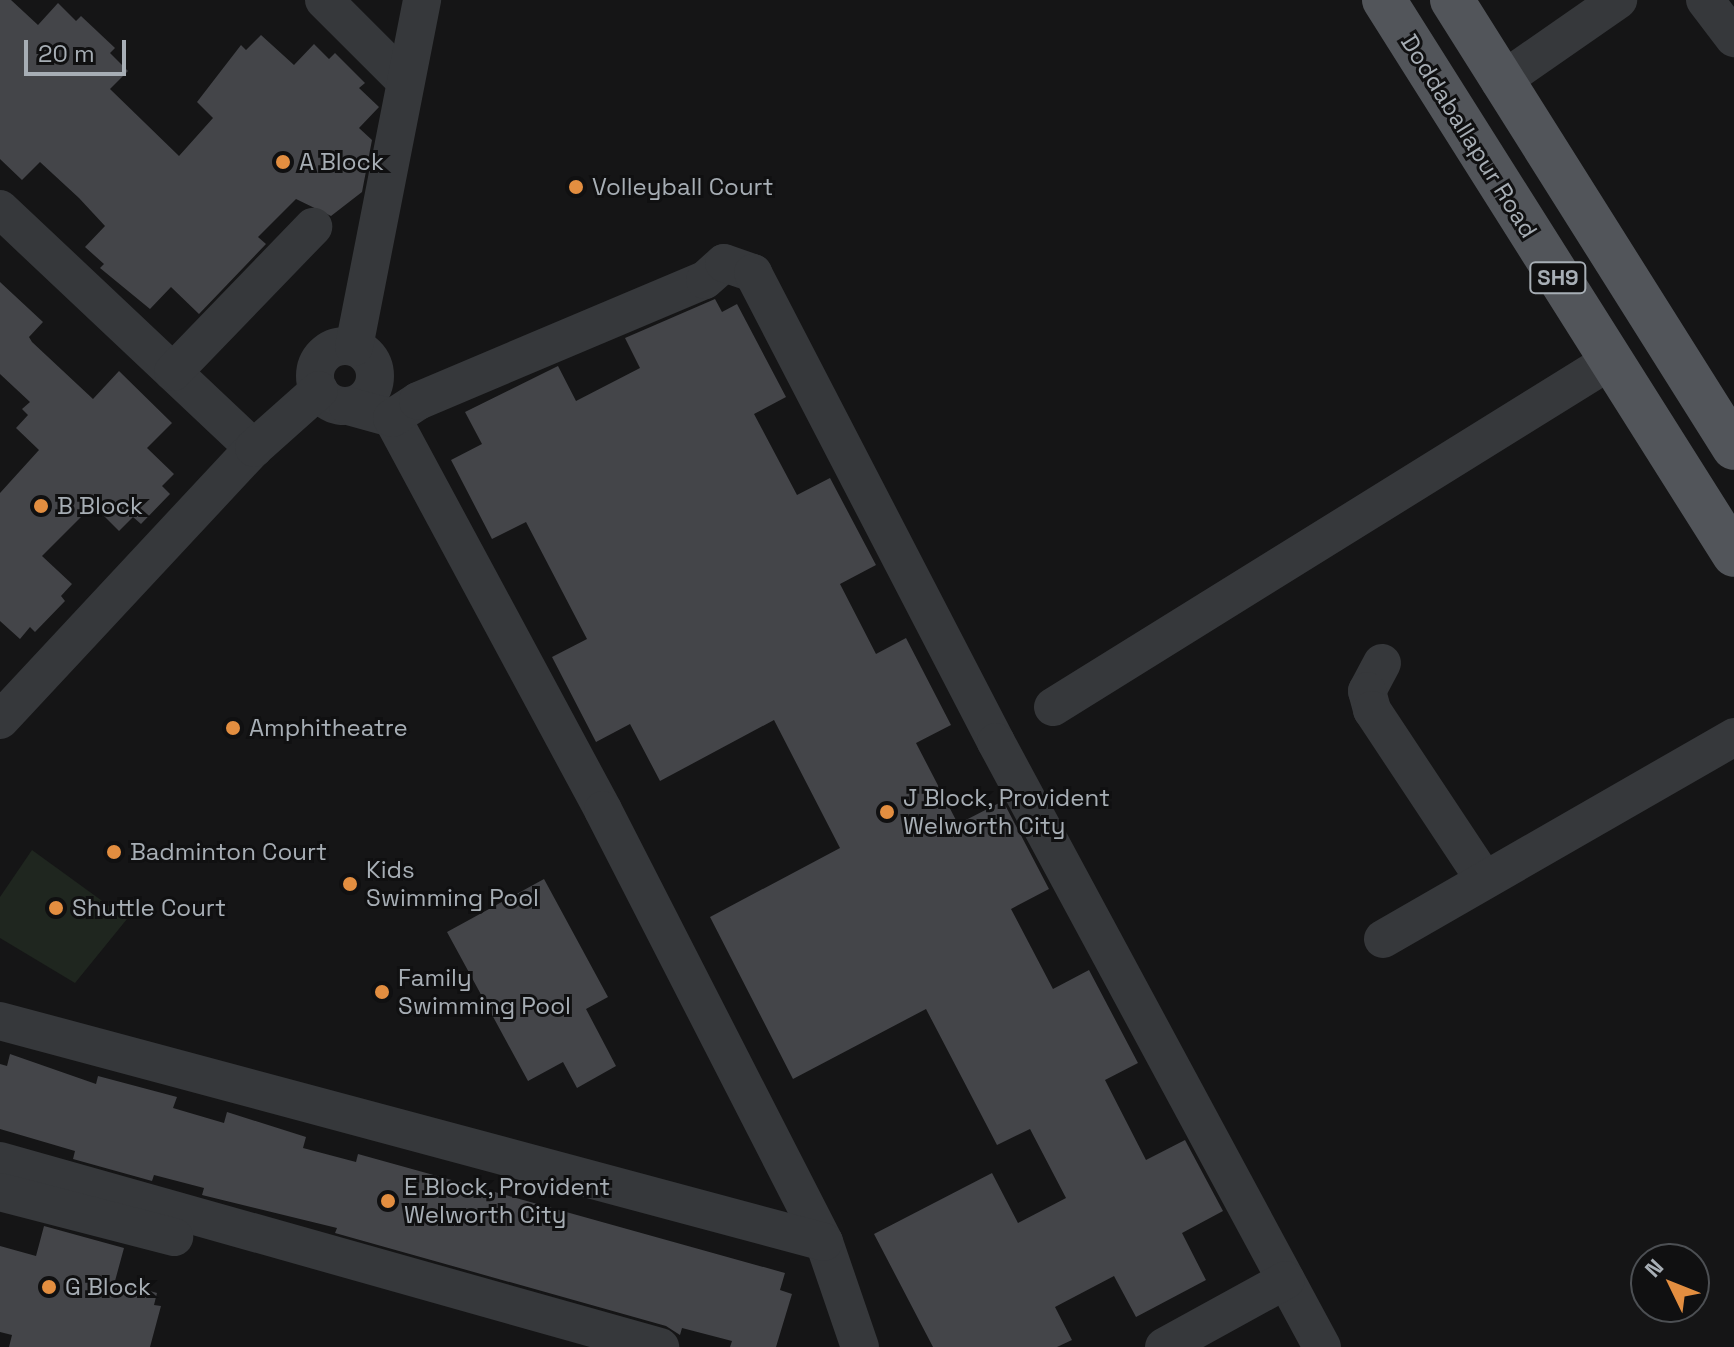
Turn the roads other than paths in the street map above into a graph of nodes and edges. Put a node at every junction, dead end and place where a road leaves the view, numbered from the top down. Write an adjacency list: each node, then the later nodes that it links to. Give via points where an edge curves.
1 (324, 0): 8 (street)
2 (422, 0): 8 (street)
3 (1384, 0): 14 (main road, Doddaballapur Road / SH9)
4 (1452, 0): 9 (main road, SH9)
5 (1618, 0): 9 (street)
6 (1705, 0): 7 (street)
7 (1734, 38)
8 (404, 80): 13 (street)
9 (1500, 82): 18 (main road, SH9)
10 (0, 209): 15 (street)
11 (313, 227): 15 (street)
12 (0, 238): 19 (street)
13 (354, 347): 16 (street, via 322,357 315,379); 16 (street, via 372,362 374,385 368,395)
14 (1610, 361): 20 (main road, Doddaballapur Road / SH9); 22 (street)
15 (173, 372): 19 (street)
16 (333, 398): 17 (street); 19 (street)
17 (392, 418): 30 (street, via 603,810); 31 (street, via 418,401 705,280 724,263 753,273 996,742)
18 (1734, 448)
19 (247, 456): 23 (street)
20 (1734, 555)
21 (1382, 663): 25 (street, via 1367,691 1372,710)
22 (1053, 707)
23 (1, 718)
24 (1734, 737): 25 (street)
25 (1483, 878): 26 (street)
26 (1383, 939)
27 (0, 1021): 30 (street)
28 (0, 1161): 33 (street)
29 (0, 1192): 32 (street)
30 (824, 1242): 34 (street)
31 (1286, 1280): 35 (street); 36 (street)
32 (603, 1347)
33 (660, 1347)
34 (860, 1347)
35 (1164, 1347)
36 (1322, 1347)

